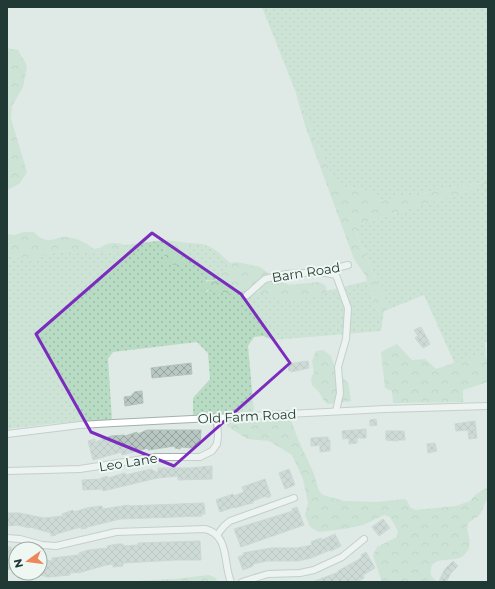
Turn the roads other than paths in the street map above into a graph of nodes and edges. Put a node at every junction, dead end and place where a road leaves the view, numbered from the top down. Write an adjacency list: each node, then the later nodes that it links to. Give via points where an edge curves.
1 (348, 265): 2 (street, Barn Road)
2 (320, 272): 3 (street, Barn Road, via 286,274 265,279); 5 (street, via 336,275 348,308 346,339 338,367 340,393)
3 (247, 295)
4 (488, 406): 5 (street, Old Farm Road)
5 (336, 411): 6 (street, Old Farm Road)
6 (217, 418): 7 (street, Old Farm Road, via 95,424); 8 (street, Leo Lane, via 217,444 212,452 200,457 156,457 80,469)
7 (7, 434)
8 (7, 471)
9 (294, 498): 10 (street, via 230,521)
10 (217, 535): 11 (street, via 210,530 199,528 127,531 49,546); 13 (street, via 223,547)
11 (7, 538)
12 (364, 539): 14 (street, via 342,557 314,570 268,574)
13 (231, 582)
14 (242, 582)

